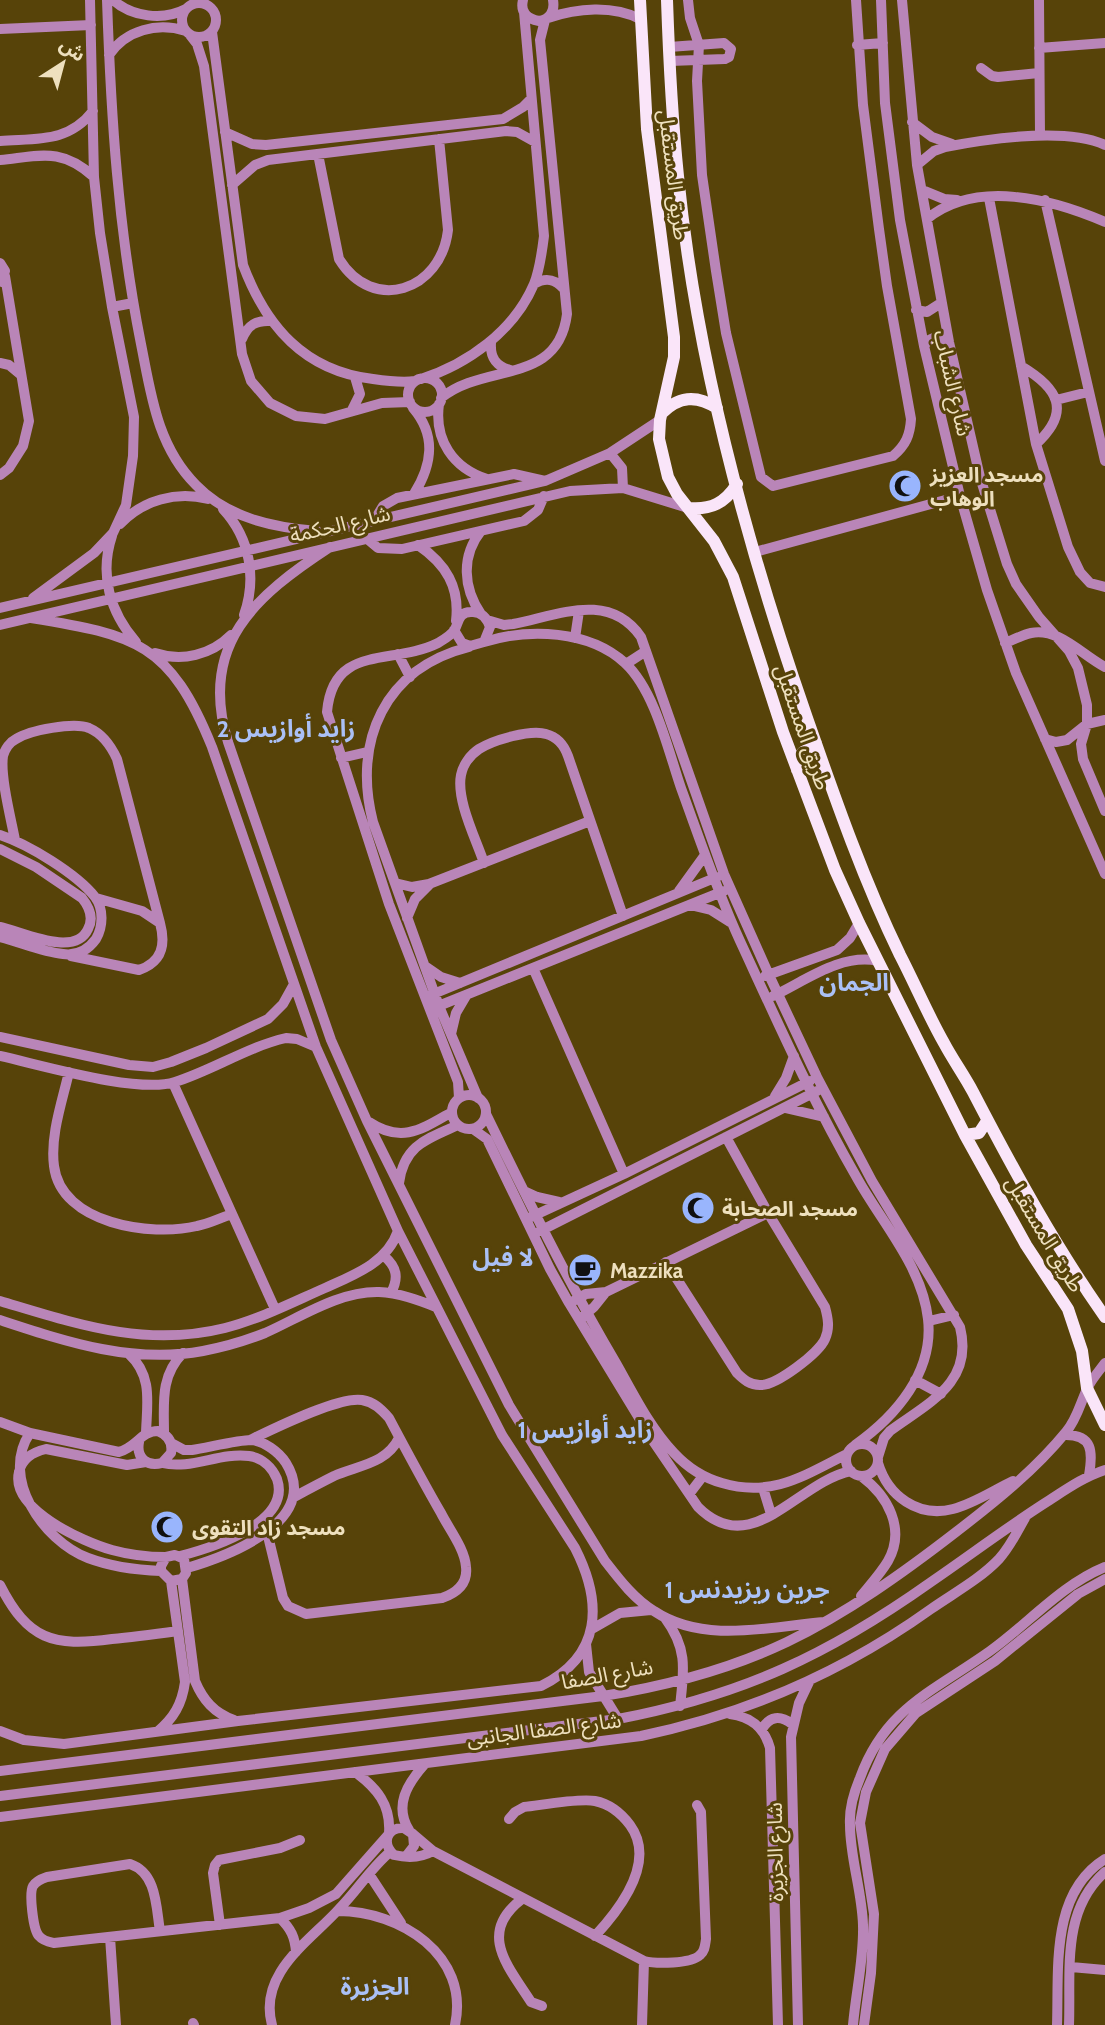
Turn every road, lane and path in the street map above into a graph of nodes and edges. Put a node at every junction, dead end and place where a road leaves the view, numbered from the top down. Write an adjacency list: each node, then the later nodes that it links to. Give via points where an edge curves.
1 (90, 0): 19 (street)
2 (107, 0): 29 (street)
3 (113, 0): 14 (street, via 140,15 170,15)
4 (215, 0): 16 (street)
5 (523, 0): 15 (street)
6 (553, 0): 17 (street, via 553,12)
7 (640, 0): 18 (main road, طريق المستقبل)
8 (667, 0): 27 (main road, طريق المستقبل)
9 (688, 0): 25 (street)
10 (856, 0): 26 (street)
11 (881, 0): 23 (street, شارع الشباب)
12 (902, 0): 36 (street, شارع الشباب)
13 (1039, 0): 28 (street)
14 (192, 4): 16 (street, via 206,4); 22 (street, via 182,20)
15 (524, 12): 17 (street, via 533,20); 34 (street)
16 (215, 13): 21 (street)
17 (546, 19): 18 (street, via 607,10); 64 (street, via 540,40)
18 (640, 19): 38 (main road, طريق المستقبل)
19 (91, 25): 20 (street); 35 (street)
20 (0, 29)
21 (212, 32): 22 (street, via 202,37); 39 (street)
22 (188, 33): 29 (street, via 170,28 140,30 117,44); 70 (street, via 204,66)
23 (883, 43): 26 (street); 68 (street, شارع الشباب, via 892,162)
24 (1105, 43): 28 (street)
25 (699, 45): 27 (street); 30 (street); 30 (street, via 724,43 731,53 725,59)
26 (858, 45): 30 (street, via 885,274 910,431 893,456 773,486 761,477 726,333 702,175)
27 (669, 47): 31 (main road, طريق المستقبل)
28 (1039, 48): 33 (street)
29 (109, 56): 65 (street, via 112,133)
30 (698, 60): 31 (street)
31 (670, 61): 37 (main road, طريق المستقبل)
32 (981, 68): 33 (street, via 998,77)
33 (1039, 73): 41 (street)
34 (531, 99): 40 (street, via 503,119); 44 (street)
35 (93, 111): 43 (street, via 83,124 56,137); 54 (street)
36 (912, 122): 46 (street, via 932,137); 52 (street, شارع الشباب)
37 (674, 124): 38 (main road, via 665,133); 84 (main road, طريق المستقبل, via 692,275)
38 (647, 129): 86 (main road, طريق المستقبل, via 673,310 673,366)
39 (225, 132): 45 (street, via 252,144); 55 (street)
40 (374, 133): 45 (street); 48 (street)
41 (1040, 135): 46 (street); 47 (street, via 1070,135)
42 (439, 139): 44 (street, via 506,131); 48 (street); 49 (street, via 448,230 442,257 428,275 409,287 387,290 365,286 347,273 339,260)
43 (0, 141)
44 (535, 142): 63 (street, via 544,236)
45 (282, 143): 50 (street)
46 (956, 145): 52 (street, via 934,151)
47 (1105, 145)
48 (376, 147): 49 (street)
49 (318, 154): 50 (street)
50 (284, 158): 55 (street, via 255,165)
51 (5, 160): 53 (street); 54 (street, via 57,155)
52 (917, 165): 56 (street, شارع الشباب)
53 (0, 172)
54 (94, 177): 67 (street)
55 (232, 185): 69 (street, via 243,265)
56 (922, 190): 59 (street, via 944,199); 60 (street, شارع الشباب)
57 (989, 198): 58 (street); 59 (street); 75 (street)
58 (1045, 200): 61 (street); 80 (street)
59 (968, 201): 60 (street, via 946,206)
60 (927, 219): 66 (street, شارع الشباب)
61 (1105, 222)
62 (2, 269): 77 (street)
63 (534, 284): 64 (street, via 551,279); 72 (street)
64 (564, 290): 76 (street, via 567,314 559,344 536,364)
65 (133, 303): 67 (street); 98 (street, via 157,424 180,466)
66 (941, 303): 68 (street, via 928,312); 71 (street, شارع الشباب)
67 (112, 307): 101 (street, via 134,417 134,456 126,505)
68 (916, 310): 73 (street, شارع الشباب)
69 (271, 321): 70 (street, via 253,324); 78 (street, via 308,356)
70 (242, 339): 85 (street, via 251,382 270,403 296,416 325,419)
71 (949, 342): 73 (street, via 935,337); 122 (street, شارع الشباب, via 980,477 1007,564 1026,600)
72 (491, 343): 76 (street, via 495,361); 79 (street)
73 (924, 346): 97 (street, شارع الشباب)
74 (0, 363): 77 (street)
75 (1021, 366): 81 (street, via 1049,386); 87 (street)
76 (511, 370): 82 (street, via 460,386)
77 (21, 375): 90 (street, via 29,421 23,446)
78 (355, 377): 79 (street); 85 (street, via 359,394)
79 (418, 380): 82 (street, via 434,381 441,392); 83 (street, via 409,391)
80 (1088, 392): 81 (street); 89 (street)
81 (1056, 400): 87 (street, via 1050,432)
82 (440, 401): 83 (street, via 430,411 418,411); 91 (street, via 439,430 449,454 466,470)
83 (411, 405): 85 (street, via 382,403); 95 (street, via 427,431 430,457)
84 (717, 408): 86 (main road, via 707,401 682,399); 93 (main road, طريق المستقبل)
85 (352, 410)
86 (661, 416): 88 (street, شارع الحكمة); 99 (main road, طريق المستقبل, via 659,439 668,477)
87 (1035, 444): 111 (street, via 1080,572 1090,583)
88 (610, 453): 92 (street, شارع الحكمة); 94 (street, via 622,468)
89 (1105, 461)
90 (0, 475)
91 (487, 480): 92 (street, via 514,474); 95 (street)
92 (545, 481): 100 (street, شارع الحكمة)
93 (737, 484): 99 (main road, via 712,507); 108 (main road, طريق المستقبل)
94 (624, 488): 96 (street, شارع الحكمة); 99 (street, شارع الحكمة)
95 (414, 494): 100 (street, via 383,506)
96 (544, 496): 102 (street, via 538,510 524,521); 104 (street, شارع الحكمة)
97 (960, 496): 108 (street); 125 (street, شارع الشباب)
98 (215, 502): 101 (street, via 186,495 160,499 136,510); 103 (street, via 266,524); 107 (street, via 236,526)
99 (689, 508): 142 (main road, طريق المستقبل, via 714,541 733,578)
100 (374, 521): 103 (street, شارع الحكمة)
101 (115, 530): 110 (street, via 106,563); 113 (street, via 94,553)
102 (481, 531): 105 (street); 116 (street, via 466,564 471,594)
103 (328, 532): 107 (street, شارع الحكمة)
104 (366, 538): 105 (street, via 378,548 390,550); 106 (street, شارع الحكمة)
105 (418, 545): 120 (street, via 452,580 457,600)
106 (330, 547): 109 (street, شارع الحكمة); 118 (street, via 293,573)
107 (247, 551): 109 (street); 110 (street, شارع الحكمة)
108 (755, 552): 138 (main road, طريق المستقبل)
109 (250, 565): 112 (street, شارع الحكمة); 118 (street, via 250,593)
110 (107, 583): 112 (street); 113 (street, شارع الحكمة)
111 (1105, 587)
112 (110, 599): 117 (street, شارع الحكمة); 126 (street)
113 (29, 601): 114 (street, شارع الحكمة)
114 (0, 608)
115 (579, 611): 116 (street, via 513,624); 123 (street); 129 (street, via 594,608 622,616 633,625)
116 (484, 617): 120 (street, via 467,612); 124 (street, via 490,627)
117 (31, 618): 119 (street, شارع الحكمة); 126 (street, via 98,630)
118 (243, 619): 121 (street)
119 (0, 625)
120 (455, 626): 127 (street, via 462,643); 130 (street, via 436,644)
121 (236, 629): 128 (street, via 218,645 196,655 179,657); 137 (street, via 220,673 221,719)
122 (1058, 636): 125 (street, via 1031,633); 132 (street); 135 (street, شارع الشباب, via 1084,686)
123 (575, 638): 124 (street, via 548,634); 131 (street)
124 (484, 642): 127 (street)
125 (1005, 643): 136 (street, شارع الشباب)
126 (138, 644): 128 (street)
127 (470, 646): 133 (street, via 433,659)
128 (148, 650): 139 (street, via 181,684)
129 (646, 651): 131 (street); 150 (street)
130 (398, 654): 133 (street); 141 (street, via 352,665 338,677 327,712)
131 (626, 664): 148 (street, via 654,712)
132 (1105, 667)
133 (410, 677): 140 (street, via 380,715)
134 (1105, 720): 135 (street)
135 (1087, 724): 136 (street, via 1067,740); 143 (street, شارع الشباب, via 1081,744 1083,759)
136 (1045, 739): 151 (street, شارع الشباب)
137 (228, 742): 139 (street); 172 (street)
138 (816, 743): 142 (main road, via 802,753); 206 (main road, طريق المستقبل, via 895,942)
139 (212, 747): 174 (street)
140 (367, 752): 141 (street); 153 (street, via 367,799)
141 (341, 758): 160 (street)
142 (797, 770): 165 (main road, طريق المستقبل)
143 (1105, 811)
144 (590, 821): 149 (street); 149 (street, via 558,739 538,732 489,744 468,759 460,785); 162 (street)
145 (0, 835): 146 (street)
146 (15, 840): 158 (street, via 54,863); 164 (street, via 1,768 7,748 23,735 70,725 96,732 117,759)
147 (0, 849): 158 (street)
148 (705, 855): 152 (street); 157 (street)
149 (484, 863): 154 (street)
150 (724, 874): 152 (street); 155 (street)
151 (1105, 874)
152 (713, 878): 156 (street); 157 (street)
153 (395, 883): 154 (street); 159 (street)
154 (429, 884): 163 (street)
155 (731, 888): 156 (street); 177 (street)
156 (719, 893): 161 (street); 166 (street)
157 (677, 894): 162 (street)
158 (89, 896): 164 (street, via 142,911); 171 (street, via 89,927 80,940)
159 (400, 900): 160 (street); 163 (street)
160 (389, 904): 183 (street)
161 (686, 905): 166 (street, via 711,910); 170 (street)
162 (623, 916): 168 (street)
163 (407, 918): 175 (street)
164 (160, 923): 171 (street, via 160,955 139,970)
165 (859, 923): 173 (main road, طريق المستقبل); 177 (street, via 837,950)
166 (732, 924): 178 (street)
167 (0, 927): 171 (street)
168 (579, 934): 170 (street); 179 (street)
169 (0, 937): 171 (street)
170 (585, 947): 176 (street)
171 (64, 949)
172 (303, 959): 174 (street); 205 (street, via 331,1040)
173 (878, 961): 181 (street, via 844,962); 209 (main road, طريق المستقبل)
174 (286, 965): 180 (street)
175 (425, 966): 179 (street); 183 (street)
176 (533, 968): 182 (street); 214 (street)
177 (769, 975): 178 (street); 181 (street)
178 (758, 979): 184 (street)
179 (461, 983): 183 (street)
180 (293, 986): 188 (street); 189 (street, via 284,1004 268,1019 153,1067)
181 (778, 993): 184 (street); 194 (street)
182 (467, 994): 185 (street); 186 (street)
183 (430, 996): 185 (street)
184 (766, 999): 191 (street)
185 (434, 1008): 186 (street); 198 (street)
186 (451, 1034): 199 (street)
187 (0, 1037): 189 (street)
188 (316, 1047): 195 (street, via 297,1039 276,1041); 222 (street)
189 (52, 1048): 192 (street)
190 (0, 1056): 192 (street)
191 (794, 1056): 194 (street); 200 (street)
192 (47, 1067): 193 (street)
193 (69, 1072): 195 (street, via 125,1083); 220 (street, via 53,1149 54,1169 72,1203 94,1216 145,1228 196,1226)
194 (812, 1080): 196 (street); 197 (street); 200 (street)
195 (173, 1083): 220 (street)
196 (823, 1089): 197 (street); 232 (street, via 872,1181)
197 (812, 1094): 201 (street); 204 (street)
198 (459, 1098): 199 (street); 202 (street)
199 (478, 1098): 203 (street)
200 (772, 1099): 211 (street)
201 (784, 1108): 204 (street); 210 (street)
202 (452, 1112): 205 (street, via 405,1133); 207 (street)
203 (486, 1114): 208 (street); 217 (street)
204 (824, 1117): 236 (street, via 916,1276)
205 (367, 1121): 216 (street)
206 (987, 1121): 209 (main road, via 979,1133); 213 (main road, طريق المستقبل)
207 (458, 1125): 208 (street); 216 (street, via 413,1149 405,1159)
208 (473, 1129): 221 (street, via 487,1139)
209 (965, 1135): 215 (main road, طريق المستقبل)
210 (726, 1137): 212 (street); 219 (street)
211 (671, 1150): 212 (street); 214 (street)
212 (677, 1162): 223 (street)
213 (1013, 1167): 215 (main road, via 998,1162); 234 (main road, طريق المستقبل, via 1068,1264)
214 (624, 1174): 218 (street)
215 (987, 1174): 245 (main road, طريق المستقبل, via 1068,1309 1082,1351)
216 (399, 1183): 241 (street)
217 (524, 1191): 218 (street); 221 (street)
218 (563, 1202): 221 (street)
219 (768, 1213): 225 (street); 225 (street, via 829,1319 819,1349 769,1385 746,1382 737,1373)
220 (232, 1214): 231 (street)
221 (531, 1217): 223 (street)
222 (398, 1231): 224 (street); 230 (street)
223 (538, 1231): 229 (street)
224 (384, 1256): 227 (street, via 397,1277); 231 (street)
225 (666, 1262): 226 (street)
226 (606, 1292): 229 (street); 233 (street)
227 (391, 1293): 230 (street); 239 (street, via 349,1296 241,1341)
228 (0, 1301): 237 (street)
229 (573, 1301): 233 (street)
230 (436, 1307): 243 (street)
231 (275, 1310): 237 (street, via 226,1327 174,1336 121,1334)
232 (954, 1315): 236 (street); 246 (street, via 963,1353 960,1368)
233 (582, 1317): 270 (street, via 673,1452); 273 (street, via 653,1441)
234 (1105, 1317)
235 (0, 1320): 238 (street)
236 (929, 1321): 244 (street, via 927,1352)
237 (69, 1322): 238 (street)
238 (64, 1341): 240 (street)
239 (183, 1353): 240 (street); 251 (street, via 164,1385)
240 (129, 1354): 250 (street, via 148,1384)
241 (484, 1357): 243 (street); 290 (street, via 522,1428 605,1561)
242 (1105, 1363): 245 (street, شارع الصفا)
243 (466, 1367): 293 (street, via 502,1434 575,1548 590,1587)
244 (915, 1380): 246 (street); 259 (street, via 883,1423)
245 (1087, 1388): 248 (main road, طريق المستقبل); 252 (street, شارع الصفا)
246 (941, 1394): 263 (street, via 890,1431)
247 (0, 1422): 249 (street)
248 (1105, 1425)
249 (30, 1433): 258 (street); 260 (street)
250 (146, 1433): 251 (street); 255 (street)
251 (164, 1433): 256 (street)
252 (1064, 1435): 268 (street, شارع الصفا); 269 (street, via 1074,1434 1090,1447)
253 (400, 1438): 254 (street, via 382,1409 361,1399 300,1417); 274 (street, via 380,1460); 280 (street, via 463,1556 465,1578 452,1594 426,1601 296,1611 283,1598)
254 (250, 1440): 257 (street); 274 (street, via 284,1460)
255 (139, 1442): 258 (street, via 119,1452); 264 (street, via 139,1453)
256 (171, 1443): 257 (street, via 192,1450); 265 (street, via 171,1453)
257 (236, 1443): 262 (street)
258 (47, 1444): 264 (street, via 127,1465); 276 (street, via 20,1467 19,1488)
259 (855, 1445): 261 (street); 263 (street, via 872,1447)
260 (12, 1447)
261 (848, 1454): 267 (street); 272 (street, via 789,1483)
262 (238, 1456): 265 (street); 275 (street, via 259,1459 274,1473 279,1494)
263 (878, 1460): 268 (street, via 881,1473 898,1497 926,1510 956,1508); 271 (street, via 872,1472)
264 (146, 1462): 265 (street)
265 (162, 1463)
266 (1105, 1470): 269 (street, شارع الصفا)
267 (851, 1471): 271 (street); 278 (street)
268 (1026, 1474): 289 (street, شارع الصفا, via 897,1577)
269 (1089, 1475): 279 (street, شارع الصفا)
270 (704, 1476): 272 (street, via 740,1487); 273 (street)
271 (861, 1476): 289 (street, via 889,1505 896,1534 887,1562)
272 (763, 1488): 278 (street)
273 (690, 1493): 278 (street, via 710,1519 725,1525 741,1527)
274 (294, 1497): 277 (street)
275 (276, 1504): 277 (street); 281 (street, via 245,1531)
276 (31, 1505): 282 (street, via 61,1528 94,1544 129,1554); 285 (street, via 25,1518 86,1557 123,1568)
277 (288, 1510): 280 (street)
278 (771, 1514)
279 (1026, 1516): 297 (street, شارع الصفا الجانبى, via 1000,1558 986,1570 905,1628); 301 (street, شارع الصفا, via 836,1644 758,1681)
280 (267, 1532): 284 (street, via 220,1557)
281 (180, 1556): 282 (street); 284 (street)
282 (166, 1557): 285 (street)
283 (1105, 1567): 318 (street, via 1071,1585 989,1652 908,1705 876,1743 864,1765)
284 (187, 1568): 287 (street)
285 (161, 1571): 287 (street)
286 (1105, 1579): 318 (street, via 916,1713 886,1749)
287 (176, 1580): 294 (street); 304 (street, via 201,1695 223,1716)
288 (0, 1585): 294 (street, via 30,1628 61,1642 78,1644)
289 (858, 1601): 292 (street, شارع الصفا)
290 (652, 1610): 291 (street); 293 (street, via 620,1613)
291 (666, 1618): 292 (street, via 731,1631); 296 (street, via 681,1647)
292 (824, 1622): 296 (street, شارع الصفا, via 787,1642)
293 (592, 1629): 295 (street)
294 (178, 1631): 309 (street, via 183,1697 173,1717)
295 (586, 1643): 298 (street, via 563,1673); 299 (street, via 589,1672)
296 (683, 1679): 299 (street, شارع الصفا); 301 (street)
297 (809, 1682): 302 (street, شارع الصفا الجانبى); 305 (street, شارع الجزيرة)
298 (541, 1686): 300 (street); 304 (street, شارع الصفا الجانبى)
299 (603, 1696): 300 (street, شارع الصفا); 303 (street)
300 (544, 1704): 313 (street, شارع الصفا)
301 (680, 1706): 303 (street, شارع الصفا)
302 (729, 1714): 306 (street); 311 (street, شارع الصفا الجانبى, via 641,1736)
303 (618, 1719): 307 (street, شارع الصفا)
304 (238, 1721): 309 (street, شارع الصفا الجانبى)
305 (792, 1724): 306 (street, via 775,1717); 346 (street, شارع الجزيرة)
306 (762, 1729): 347 (street, شارع الجزيرة, via 772,1759)
307 (522, 1730): 311 (street); 312 (street, شارع الصفا)
308 (0, 1731): 310 (street, شارع الصفا الجانبى, via 44,1743)
309 (157, 1732): 310 (street, شارع الصفا الجانبى)
310 (83, 1742): 313 (street)
311 (525, 1750): 314 (street, شارع الصفا الجانبى)
312 (345, 1753): 316 (street); 317 (street, شارع الصفا)
313 (85, 1761): 315 (street, شارع الصفا)
314 (424, 1765): 316 (street, شارع الصفا الجانبى); 322 (street, via 406,1790)
315 (0, 1771)
316 (352, 1773): 320 (street, شارع الصفا الجانبى); 323 (street, via 379,1793)
317 (151, 1778): 319 (street, شارع الصفا); 320 (street)
318 (861, 1791): 329 (street)
319 (0, 1796)
320 (153, 1799): 324 (street, شارع الصفا الجانبى)
321 (697, 1805): 348 (street, via 701,1812 705,1948 692,1960)
322 (402, 1806): 323 (street); 326 (street)
323 (387, 1807): 327 (street)
324 (0, 1817)
325 (509, 1819): 343 (street, via 524,1807 592,1800 623,1815 639,1846 638,1864 622,1903)
326 (411, 1833): 327 (street, via 399,1828); 330 (street); 332 (street, via 414,1846)
327 (389, 1834): 331 (street); 339 (street, via 336,1894)
328 (300, 1840): 340 (street, via 219,1860 213,1872)
329 (858, 1850): 358 (street, via 863,1950); 359 (street, via 874,1914)
330 (433, 1851): 332 (street, via 425,1856); 337 (street)
331 (390, 1852): 332 (street); 335 (street)
332 (407, 1855)
333 (1105, 1859): 336 (street)
334 (1105, 1872): 336 (street)
335 (369, 1874): 338 (street); 341 (street)
336 (1092, 1877): 349 (street, via 1076,1914); 360 (street, via 1075,1891 1066,1911)
337 (522, 1899): 343 (street); 351 (street, via 501,1922 498,1938 501,1954 531,2002)
338 (338, 1911): 341 (street, via 379,1915); 345 (street)
339 (280, 1918): 340 (street); 345 (street, via 295,1939)
340 (220, 1925): 342 (street)
341 (404, 1926): 354 (street, via 439,1955 450,1975 456,1997)
342 (160, 1931): 344 (street); 344 (street, via 151,1881 139,1867 130,1864 47,1877 33,1886 35,1929 46,1942)
343 (595, 1936): 348 (street)
344 (110, 1937): 352 (street)
345 (296, 1952): 353 (street, via 274,1982)
346 (796, 1955): 347 (street); 357 (street, شارع الجزيرة)
347 (777, 1956): 356 (street, شارع الجزيرة)
348 (644, 1961): 355 (street)
349 (1071, 1967): 350 (street); 361 (street)
350 (1105, 1970)
351 (542, 2006)
352 (116, 2025)
353 (272, 2025)
354 (455, 2025)
355 (642, 2025)
356 (778, 2025)
357 (798, 2025)
358 (853, 2025)
359 (864, 2025)
360 (1057, 2025)
361 (1069, 2025)

